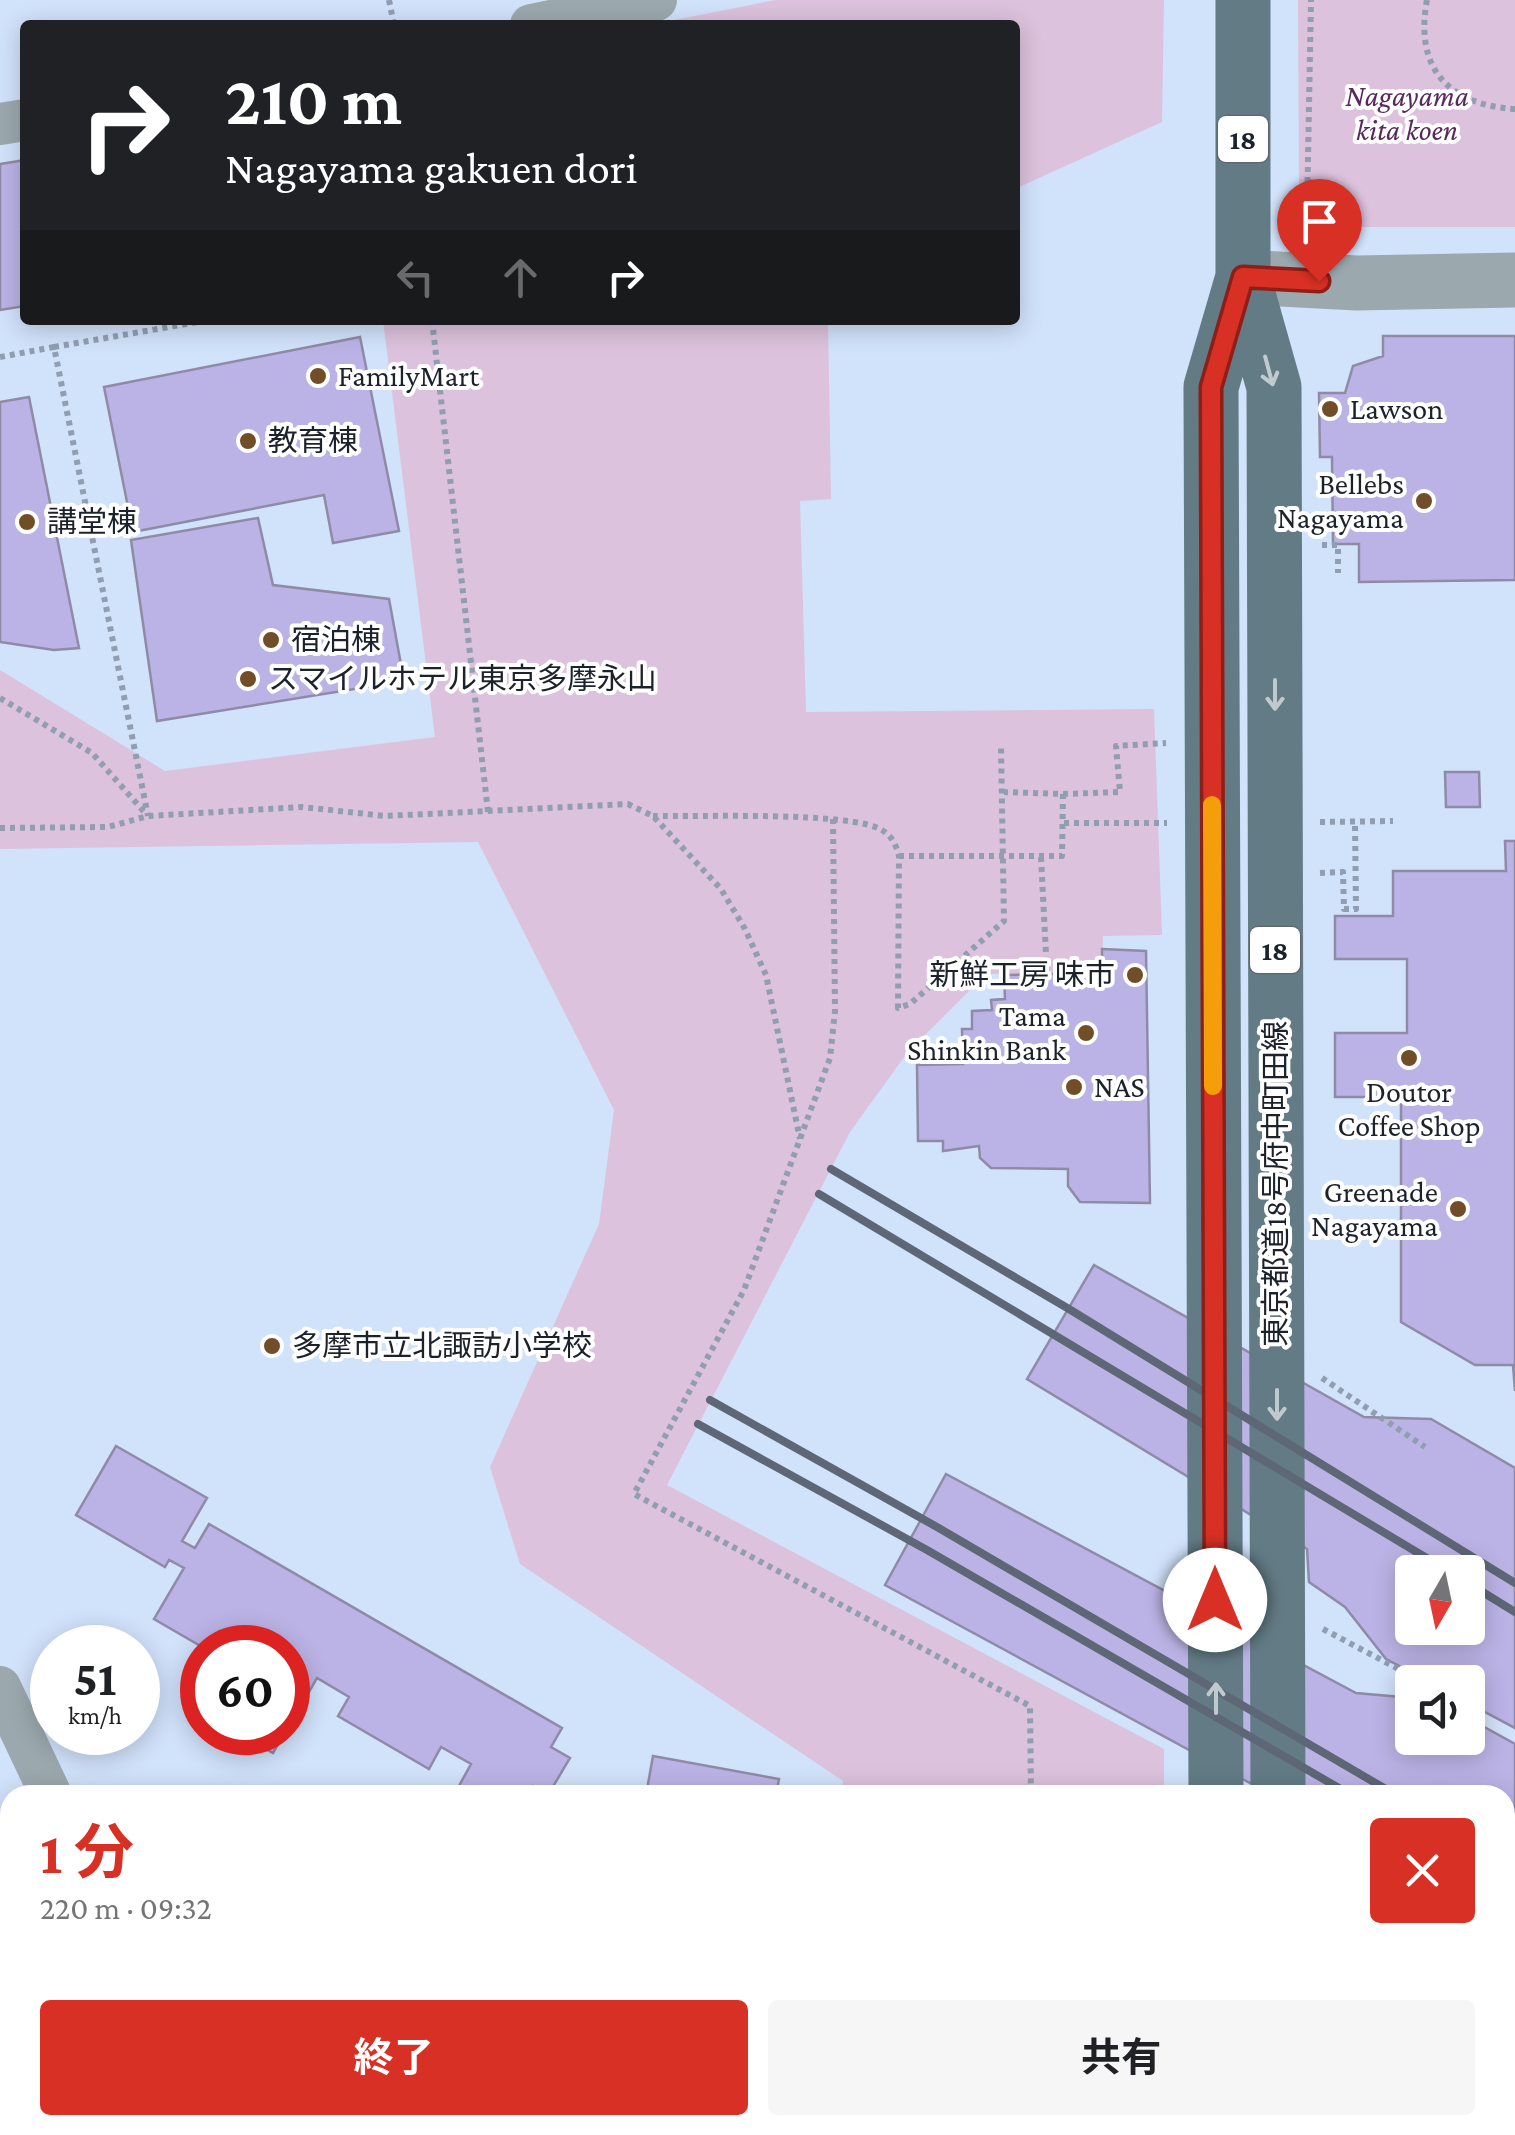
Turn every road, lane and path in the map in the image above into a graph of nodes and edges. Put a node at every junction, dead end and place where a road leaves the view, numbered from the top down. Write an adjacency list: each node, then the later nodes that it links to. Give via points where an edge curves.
1 (656, 0): 5 (street)
2 (1242, 0): 8 (main road, 東京都道18号府中町田線 / 18)
3 (1312, 0): 7 (path)
4 (1426, 0): 6 (path, via 1427,46 1443,85 1471,103)
5 (557, 20)
6 (1515, 109)
7 (1307, 212)
8 (1243, 277): 9 (street); 42 (main road, 東京都道18号府中町田線 / 18, one-way to 8, via 1211,387); 43 (main road, 東京都道18号府中町田線 / 18, one-way to 43, via 1274,387)
9 (1515, 280)
10 (179, 325): 12 (path)
11 (433, 325): 21 (path)
12 (54, 347): 13 (path); 22 (path)
13 (0, 356)
14 (1319, 546): 15 (path, via 1338,545)
15 (1338, 572)
16 (0, 698): 22 (path, via 92,753)
17 (1180, 742): 20 (path, via 1116,746 1120,792)
18 (1001, 746): 19 (path)
19 (1004, 792): 20 (path); 30 (path)
20 (1062, 794): 26 (path)
21 (488, 812): 22 (path, via 385,816 302,808); 23 (path, via 628,804)
22 (148, 816): 28 (path, via 108,827)
23 (653, 816): 24 (path); 34 (path, via 721,890 766,975)
24 (833, 819): 29 (path, via 881,829); 34 (path, via 835,1011 830,1058)
25 (1355, 822): 32 (path, via 1356,909 1344,909)
26 (1064, 823): 27 (path); 31 (path, via 1062,856)
27 (1154, 823)
28 (0, 828)
29 (899, 856): 30 (path); 30 (path, via 898,1008 1004,921)
30 (1002, 857): 31 (path)
31 (1040, 857): 33 (path)
32 (1343, 872)
33 (1047, 974)
34 (800, 1142): 41 (path, via 744,1290 634,1494 1030,1706)
35 (1309, 1369): 36 (path)
36 (1425, 1447)
37 (1308, 1622): 38 (path)
38 (1395, 1667)
39 (0, 1686): 40 (street)
40 (47, 1785)
41 (1031, 1785)
42 (1216, 1785)
43 (1278, 1785)

